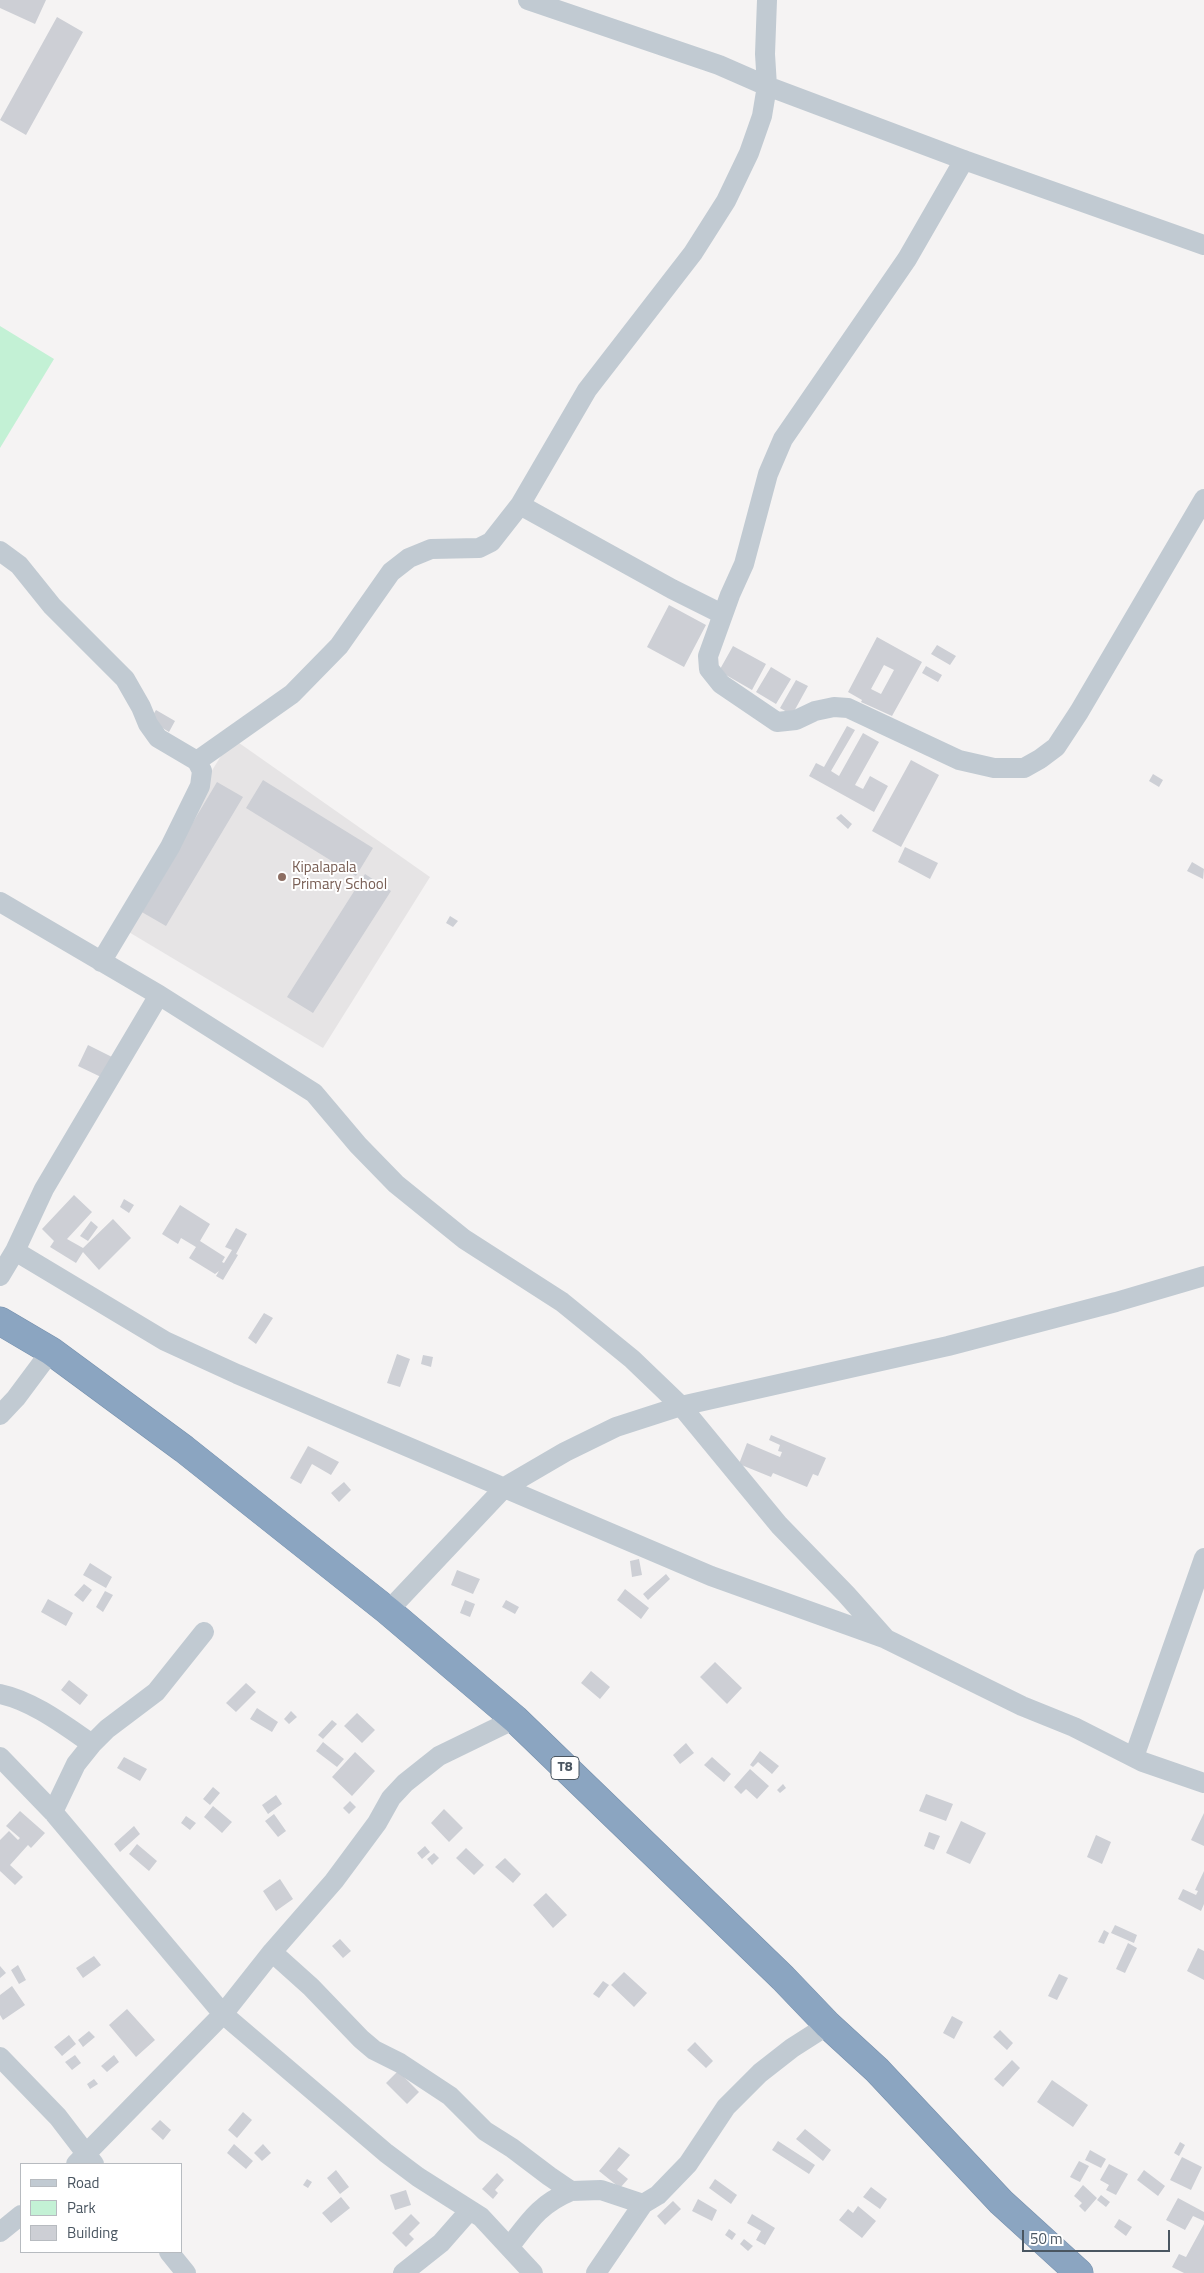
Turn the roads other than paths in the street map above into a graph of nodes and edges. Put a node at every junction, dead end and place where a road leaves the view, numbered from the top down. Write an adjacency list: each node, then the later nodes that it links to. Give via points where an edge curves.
1 (528, 0): 3 (street, via 719,65)
2 (767, 0): 3 (street)
3 (767, 86): 4 (street); 7 (street, via 762,116 749,153 711,226 587,390)
4 (964, 160): 5 (street); 9 (street, via 907,259 783,439 768,474 744,564)
5 (1204, 245)
6 (1204, 499): 9 (street, via 1061,740 1056,747 1024,768 994,768 959,760 848,708 834,707 796,720 777,722 721,684 709,669 708,656)
7 (520, 505): 9 (street); 10 (street, via 491,542 479,548 431,549 409,558 391,572 339,646 298,688)
8 (0, 551): 10 (street, via 19,564 52,606 125,679 158,738)
9 (722, 614)
10 (197, 761): 12 (street, via 202,771 200,786 170,847)
11 (0, 902): 12 (street)
12 (101, 962): 13 (street)
13 (159, 995): 14 (street, via 44,1189); 19 (street, via 314,1093 396,1184 464,1239 562,1302 632,1359)
14 (15, 1251): 15 (street); 21 (street, via 165,1342)
15 (0, 1276)
16 (1204, 1276): 19 (street, via 948,1346)
17 (0, 1321): 18 (highway, T8)
18 (51, 1351): 20 (street); 23 (highway, T8, via 184,1449)
19 (680, 1406): 21 (street, via 616,1427); 25 (street, via 779,1525)
20 (0, 1415)
21 (505, 1487): 23 (street); 25 (street, via 711,1576)
22 (1204, 1558): 30 (street)
23 (388, 1611): 27 (highway, T8)
24 (204, 1632): 28 (street, via 156,1692)
25 (886, 1639): 30 (street)
26 (0, 1694): 28 (street, via 38,1710)
27 (515, 1719): 33 (street, via 438,1756 405,1783 391,1798 377,1823 334,1881); 35 (highway, T8)
28 (92, 1744): 32 (street, via 76,1764)
29 (0, 1757): 32 (street)
30 (1134, 1757): 31 (street)
31 (1204, 1783)
32 (53, 1812): 34 (street)
33 (272, 1952): 34 (street); 38 (street, via 374,2050 450,2096 485,2131)
34 (223, 2014): 37 (street); 40 (street, via 386,2154)
35 (828, 2025): 39 (street, via 760,2073 726,2107 688,2164 658,2195); 49 (highway, T8, via 876,2070 1001,2202)
36 (0, 2057): 37 (street, via 58,2118)
37 (85, 2161)
38 (571, 2190): 39 (street, via 601,2190); 43 (street, via 538,2210)
39 (644, 2204): 48 (street)
40 (470, 2210): 43 (street); 46 (street, via 441,2244)
41 (20, 2216): 42 (street)
42 (0, 2232)
43 (510, 2246): 47 (street)
44 (170, 2253): 45 (street)
45 (186, 2273)
46 (403, 2273)
47 (533, 2273)
48 (596, 2273)
49 (1079, 2273)

